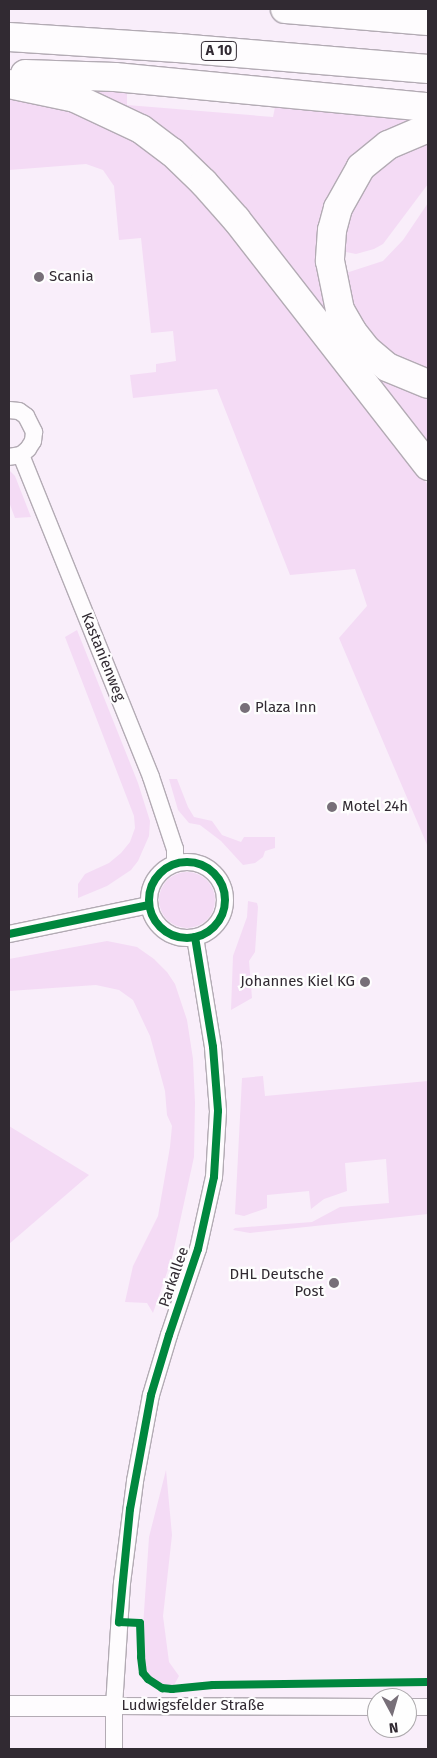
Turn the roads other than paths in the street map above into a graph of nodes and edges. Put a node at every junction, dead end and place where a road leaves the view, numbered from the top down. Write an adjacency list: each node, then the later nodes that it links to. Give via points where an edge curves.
1 (285, 9): 2 (highway)
2 (428, 21)
3 (9, 37): 4 (highway, A 10)
4 (428, 69)
5 (9, 74): 7 (highway, via 115,77)
6 (9, 84): 12 (highway, via 75,98 141,129 172,152 236,219)
7 (428, 108)
8 (428, 128): 9 (highway, via 388,145 361,167 338,208 332,230 330,261 340,310 367,350 387,367)
9 (428, 384)
10 (9, 410): 11 (street, Kastanienweg, via 23,413 34,428 33,441 28,449)
11 (15, 456): 13 (street, Kastanienweg, via 151,777)
12 (428, 466)
13 (176, 863): 14 (street, via 154,880 149,892); 16 (street, via 188,861 211,870 224,890 225,903 219,920 206,933)
14 (149, 906): 15 (street); 16 (street, via 153,917 165,931 182,938)
15 (9, 934)
16 (195, 937): 18 (street, Parkallee, via 213,1047 218,1111 214,1177 198,1249 151,1396 141,1447 124,1564)
17 (9, 1706): 18 (street, Ludwigsfelder Straße)
18 (114, 1706): 19 (street, Ludwigsfelder Straße); 20 (street, Parkallee)
19 (367, 1707)
20 (114, 1749)

